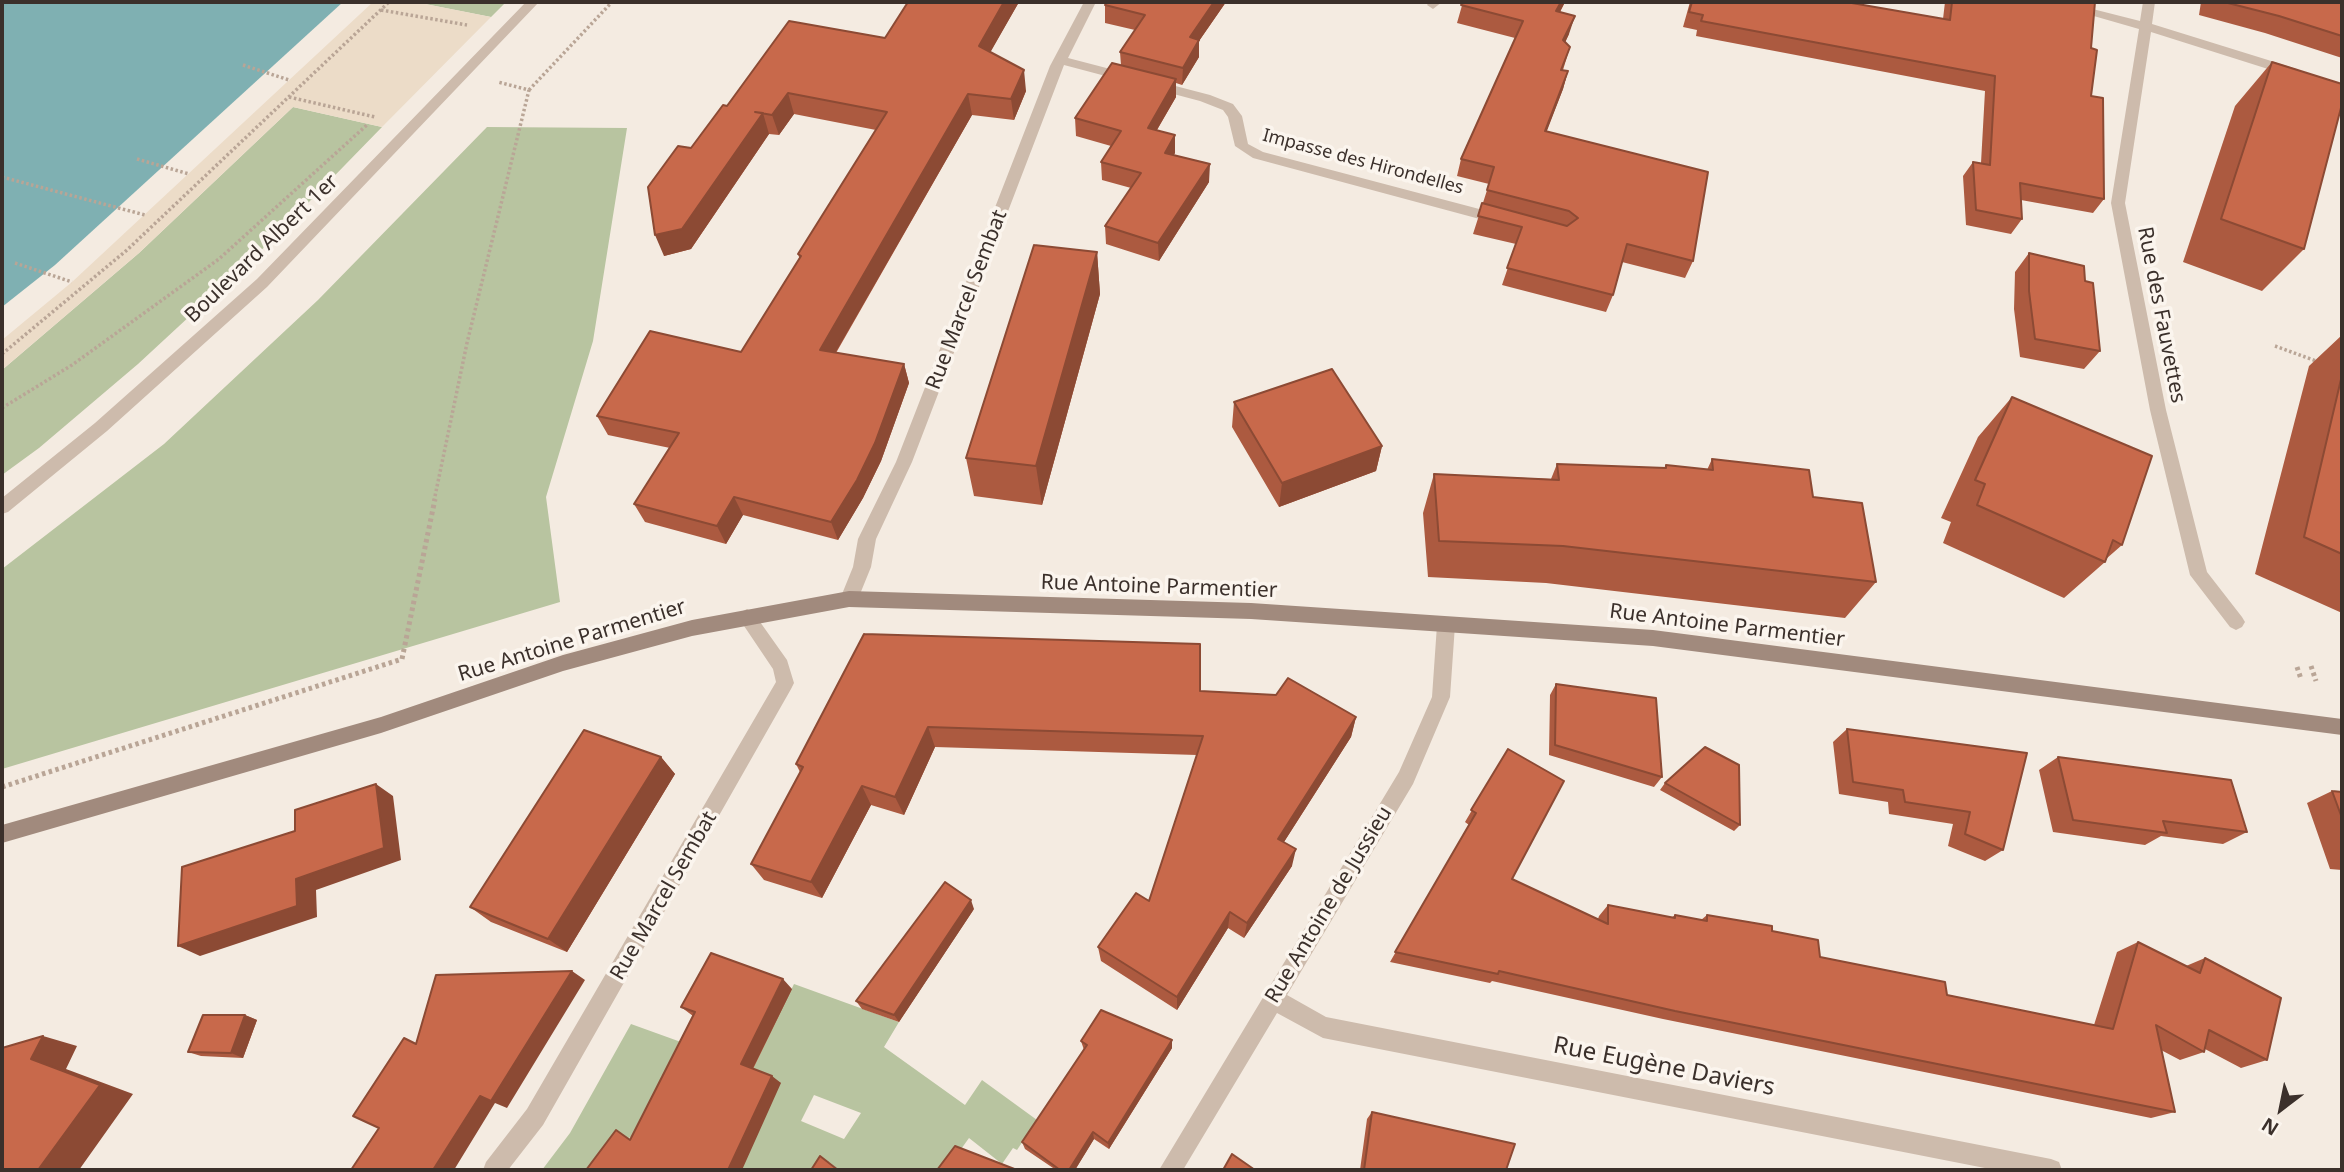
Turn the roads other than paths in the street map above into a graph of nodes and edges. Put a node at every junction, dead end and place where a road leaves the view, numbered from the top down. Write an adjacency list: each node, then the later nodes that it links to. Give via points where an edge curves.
1 (533, 2): 9 (street, Boulevard Albert 1er, via 262,283 101,427)
2 (1090, 2): 6 (street, Rue Marcel Sembat)
3 (2051, 2): 5 (street)
4 (2149, 2): 5 (street, Rue des Fauvettes)
5 (2144, 26): 7 (street); 12 (street, Rue des Fauvettes, via 2118,203 2158,410 2199,575)
6 (1060, 60): 8 (street, Impasse des Hirondelles, via 1228,107 1235,116 1242,146 1258,155); 10 (street, Rue Marcel Sembat, via 904,462 867,539)
7 (2303, 76)
8 (1523, 226)
9 (2, 507)
10 (849, 599): 11 (main road, Rue Antoine Parmentier); 13 (main road, Rue Antoine Parmentier, via 1251,611)
11 (747, 617): 15 (main road, Rue Antoine Parmentier, via 563,663 380,725); 17 (street, Rue Marcel Sembat, via 781,666 785,683 535,1117)
12 (2236, 622)
13 (1446, 625): 14 (main road, Rue Antoine Parmentier, via 1653,638); 16 (street, Rue Antoine de Jussieu, via 1441,697 1406,778)
14 (2342, 727)
15 (2, 834)
16 (1273, 999): 18 (street, Rue Antoine de Jussieu); 19 (street, Rue Eugène Daviers, via 1323,1027)
17 (494, 1170)
18 (1170, 1170)
19 (2051, 1170)

